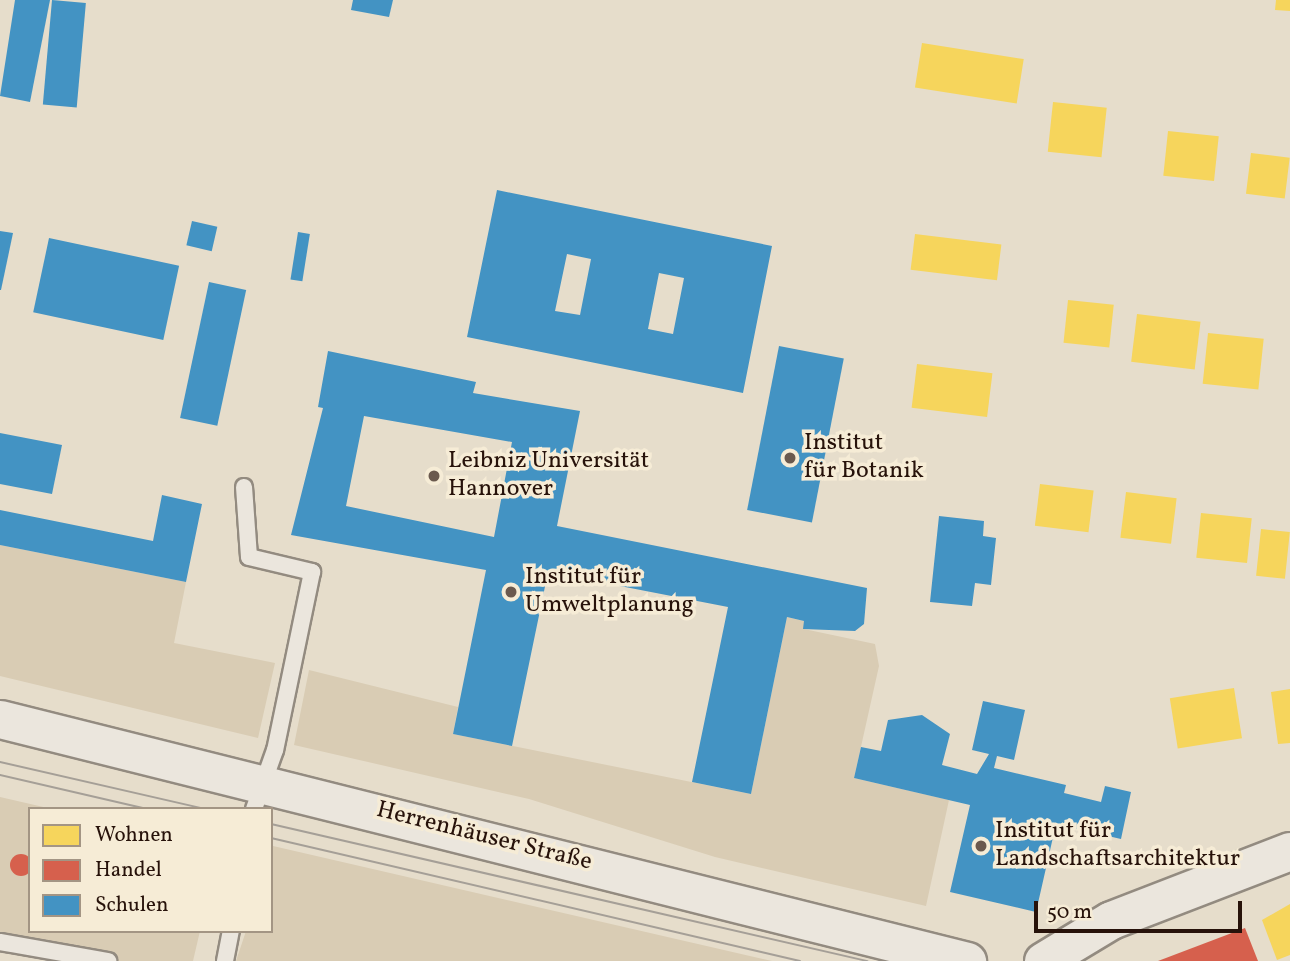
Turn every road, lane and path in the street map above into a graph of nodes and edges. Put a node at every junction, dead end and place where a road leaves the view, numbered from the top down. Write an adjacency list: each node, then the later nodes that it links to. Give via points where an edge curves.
1 (244, 487): 3 (lane, via 249,557 312,572 275,750)
2 (0, 719): 3 (street, Herrenhäuser Straße)
3 (257, 794): 9 (street, Herrenhäuser Straße)
4 (1290, 851): 10 (street, via 1111,920)
5 (231, 933): 8 (lane)
6 (0, 942): 7 (lane)
7 (108, 961)
8 (225, 961)
9 (967, 961)
10 (1043, 961)

